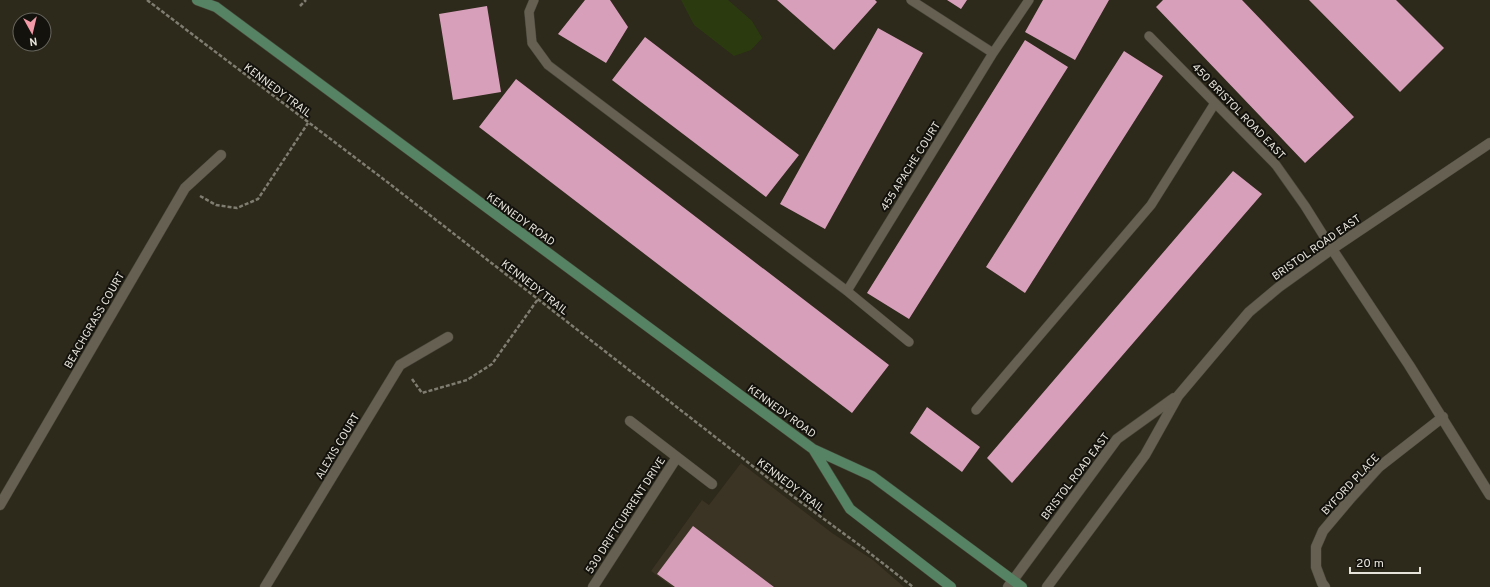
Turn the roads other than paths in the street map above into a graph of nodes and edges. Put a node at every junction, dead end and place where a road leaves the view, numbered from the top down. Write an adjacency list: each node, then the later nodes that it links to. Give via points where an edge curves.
1 (197, 0): 5 (main road, KENNEDY ROAD)
2 (534, 0): 12 (lane, via 529,12 532,42 548,65)
3 (911, 0): 7 (lane)
4 (1029, 0): 7 (lane, 455 APACHE COURT)
5 (214, 4): 19 (main road, KENNEDY ROAD)
6 (1149, 36): 8 (lane, 450 BRISTOL ROAD EAST)
7 (993, 53): 12 (lane, 455 APACHE COURT)
8 (1215, 103): 11 (lane, 450 BRISTOL ROAD EAST, via 1276,165); 16 (lane, via 1151,205)
9 (1490, 143): 11 (street, BRISTOL ROAD EAST)
10 (220, 155): 23 (street, BEACHGRASS COURT, via 186,188)
11 (1332, 249): 15 (street, BRISTOL ROAD EAST, via 1249,312); 17 (street)
12 (847, 291): 14 (lane)
13 (448, 337): 25 (street, ALEXIS COURT, via 400,365)
14 (909, 342)
15 (1178, 396): 24 (street, BRISTOL ROAD EAST, via 1117,439); 29 (street, BRISTOL ROAD EAST, via 1145,455)
16 (976, 410)
17 (1443, 417): 22 (street); 30 (street, BYFORD PLACE, via 1379,467 1323,531 1316,547 1316,567)
18 (630, 421): 20 (street, 530 DRIFTCURRENT DRIVE)
19 (813, 449): 24 (main road, KENNEDY ROAD, via 872,476); 27 (main road, KENNEDY ROAD, via 850,509)
20 (677, 457): 21 (street, 530 DRIFTCURRENT DRIVE); 26 (street, 530 DRIFTCURRENT DRIVE)
21 (712, 484)
22 (1490, 495)
23 (0, 506)
24 (1010, 584): 28 (main road, KENNEDY ROAD)
25 (264, 587)
26 (593, 587)
27 (951, 587)
28 (1022, 587)
29 (1047, 587)
30 (1326, 587)

